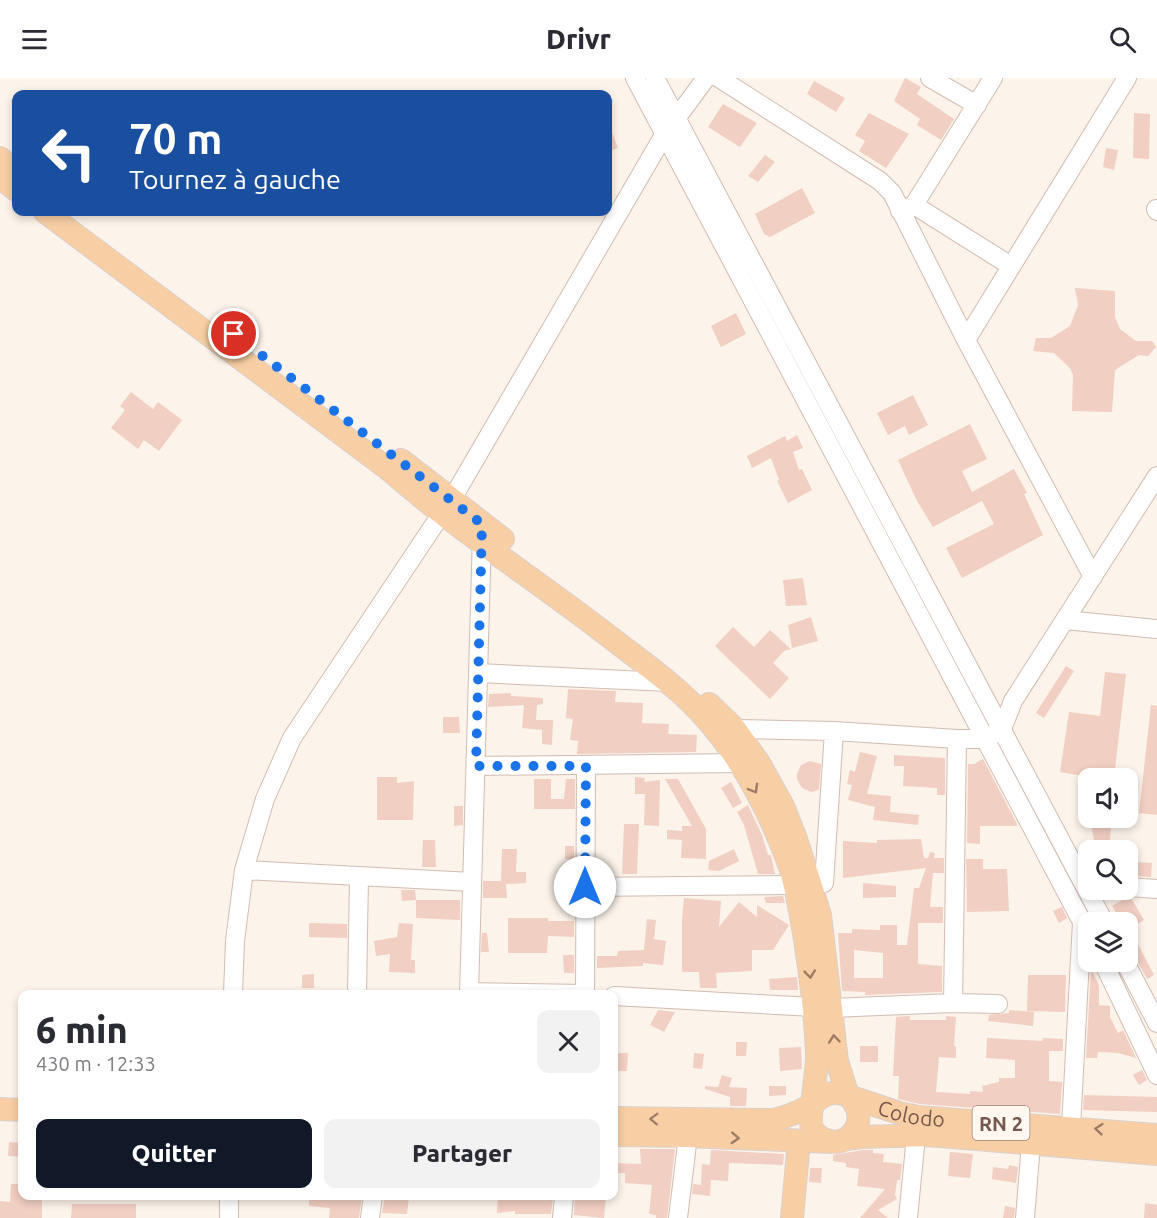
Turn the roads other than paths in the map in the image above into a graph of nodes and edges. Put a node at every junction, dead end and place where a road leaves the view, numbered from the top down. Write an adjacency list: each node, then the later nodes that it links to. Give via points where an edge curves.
1 (635, 78): 10 (street)
2 (655, 78): 9 (street)
3 (706, 78): 9 (street)
4 (719, 78): 15 (street, via 880,181)
5 (930, 78): 8 (street)
6 (993, 78): 8 (street)
7 (1127, 78): 18 (street)
8 (977, 105): 15 (street)
9 (676, 119): 10 (street); 29 (street)
10 (664, 135): 21 (street); 30 (street)
11 (0, 158): 12 (main road)
12 (12, 168)
13 (0, 177): 14 (main road)
14 (12, 187)
15 (907, 208): 18 (street); 19 (street)
16 (50, 216): 21 (main road, via 388,469)
17 (76, 216): 21 (main road)
18 (1011, 266): 19 (street)
19 (966, 340): 23 (street)
20 (1157, 476): 23 (street)
21 (447, 506): 22 (main road); 40 (street, via 292,738 266,799)
22 (482, 533): 26 (street); 27 (main road); 31 (main road, via 637,641)
23 (1093, 577): 24 (street)
24 (1065, 620): 25 (street); 28 (street)
25 (1157, 629)
26 (478, 673): 27 (street); 37 (street)
27 (667, 682): 36 (main road, via 701,713)
28 (1013, 701): 29 (street); 32 (street)
29 (990, 706): 30 (street); 32 (street)
30 (972, 716): 34 (street); 35 (street)
31 (735, 729): 33 (street); 43 (main road, via 783,806)
32 (1002, 729): 35 (street); 39 (street)
33 (834, 731): 34 (street); 43 (street, via 824,883)
34 (959, 739): 35 (street); 56 (street)
35 (985, 739): 47 (street)
36 (740, 763): 38 (street); 43 (main road, one-way to 43)
37 (476, 766): 38 (street); 42 (street)
38 (586, 766): 44 (street)
39 (1078, 868)
40 (244, 870): 41 (street); 51 (street)
41 (359, 876): 42 (street); 52 (street)
42 (472, 882): 53 (street)
43 (803, 885): 44 (street); 59 (main road, via 807,950)
44 (585, 887): 54 (street)
45 (1138, 888): 46 (street)
46 (1157, 889)
47 (1078, 915)
48 (1082, 972): 65 (street)
49 (1108, 972): 61 (street)
50 (1131, 972): 58 (street)
51 (233, 990)
52 (357, 990)
53 (469, 990)
54 (585, 990)
55 (618, 996): 59 (street)
56 (952, 1003): 57 (street); 59 (street)
57 (998, 1004)
58 (1152, 1005): 60 (street)
59 (822, 1008): 62 (main road, one-way to 59); 63 (main road)
60 (1157, 1023)
61 (1157, 1075)
62 (848, 1096): 63 (main road, via 836,1092 823,1095); 67 (main road, Colodo / RN 2, via 899,1113); 72 (main road, via 859,1118 855,1130)
63 (813, 1104): 64 (main road, one-way to 64, via 792,1116 773,1120); 72 (main road, via 812,1129 821,1138)
64 (618, 1118)
65 (1071, 1127): 67 (main road, Colodo / RN 2); 68 (main road, Colodo / RN 2, one-way to 65)
66 (618, 1135): 69 (main road, RN 2)
67 (1032, 1135): 70 (main road, Colodo / RN 2); 73 (main road, Colodo / RN 2); 83 (street)
68 (1157, 1135)
69 (688, 1136): 71 (main road, RN 2, one-way to 71); 80 (street)
70 (916, 1136): 72 (main road, Colodo / RN 2); 82 (street)
71 (799, 1141): 72 (main road, RN 2); 81 (main road)
72 (840, 1141)
73 (1157, 1154)
74 (229, 1200): 77 (street)
75 (372, 1200): 78 (street)
76 (564, 1200): 79 (street)
77 (229, 1218)
78 (370, 1218)
79 (562, 1218)
80 (678, 1218)
81 (792, 1218)
82 (908, 1218)
83 (1025, 1218)

